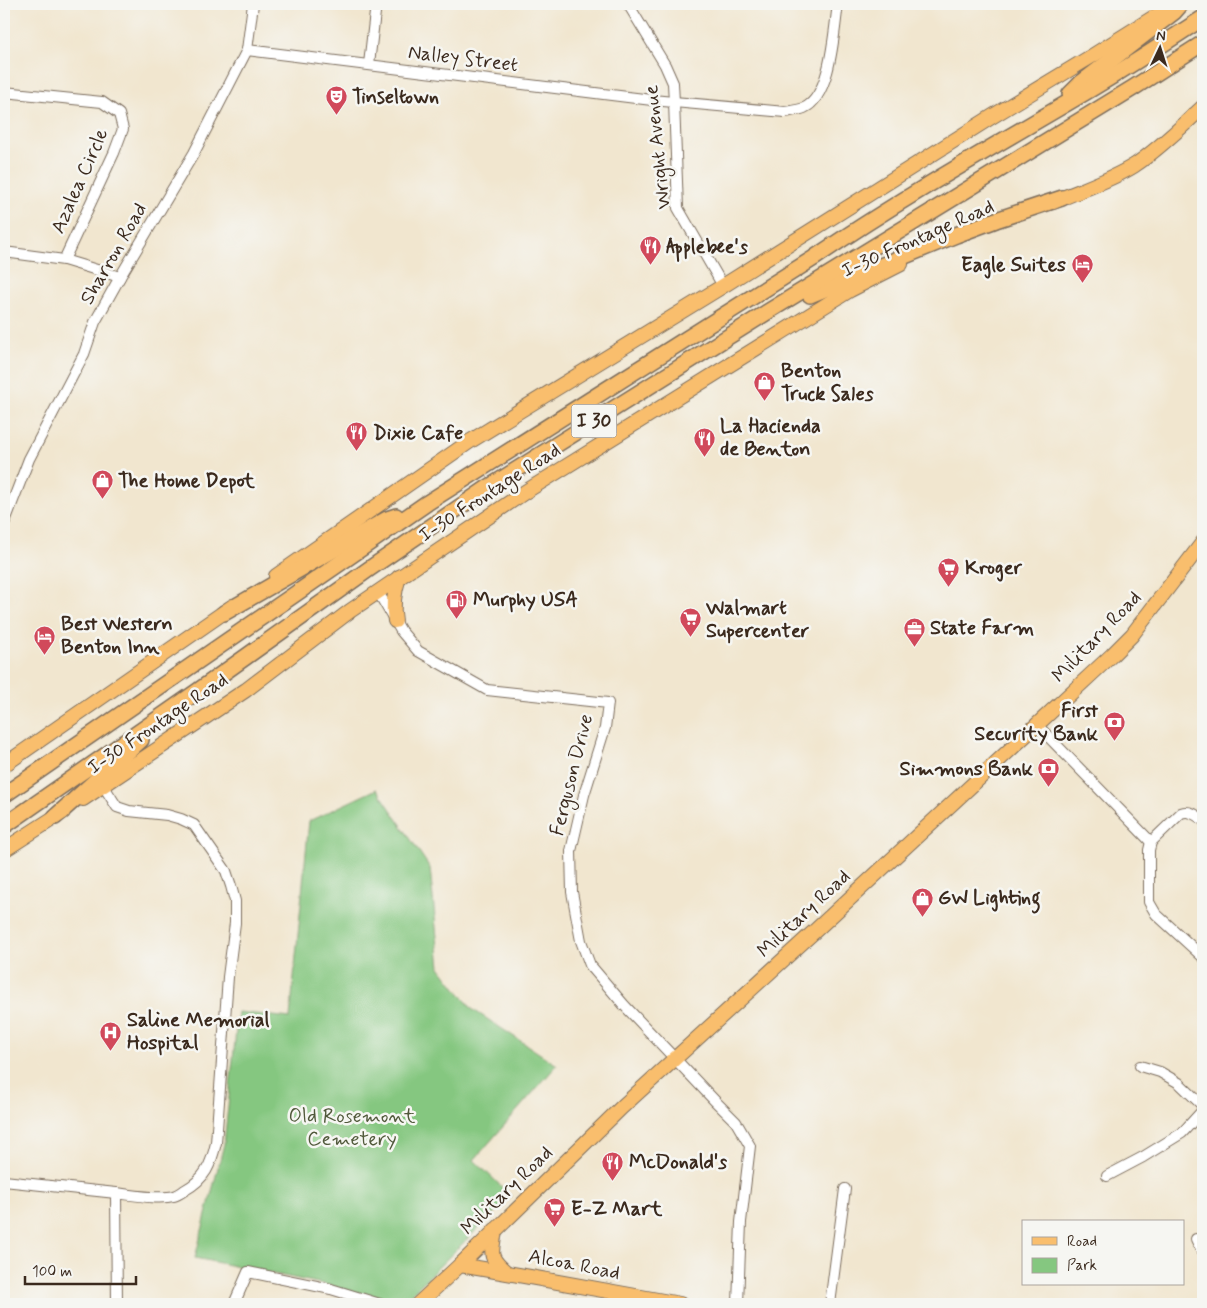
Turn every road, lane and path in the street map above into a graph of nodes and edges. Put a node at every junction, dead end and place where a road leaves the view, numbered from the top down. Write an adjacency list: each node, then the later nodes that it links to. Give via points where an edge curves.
1 (253, 4): 9 (street, Sharron Road)
2 (376, 4): 10 (street)
3 (628, 4): 12 (street, Wright Avenue, via 665,65 672,83)
4 (836, 4): 12 (street, Nalley Street, via 827,73 819,94 806,108 785,112)
5 (1175, 4): 19 (main road)
6 (1181, 4): 14 (highway, via 1081,83)
7 (1203, 18): 14 (highway, I 30)
8 (1203, 43): 20 (highway, I 30)
9 (247, 50): 10 (street, Nalley Street); 18 (street, Sharron Road, via 194,153)
10 (369, 64): 12 (street, Nalley Street)
11 (4, 92): 17 (street, Azalea Circle, via 102,102 119,114 123,129 114,153)
12 (674, 102): 19 (street, Wright Avenue, via 678,208)
13 (1203, 107): 15 (main road, I-30 Frontage Road, via 1133,166)
14 (1054, 110): 21 (highway, I 30, via 848,235)
15 (1062, 198): 20 (highway, via 956,235); 24 (main road, I-30 Frontage Road, via 902,264 850,290 525,492)
16 (4, 252): 17 (street)
17 (64, 260): 18 (street)
18 (120, 277): 22 (street, Sharron Road, via 29,459)
19 (723, 286): 26 (main road, via 457,450)
20 (769, 311): 28 (highway, I 30, via 489,487)
21 (427, 503): 26 (highway, via 387,519); 32 (highway, I 30)
22 (4, 524)
23 (1203, 542): 29 (main road, Military Road, via 1132,635)
24 (399, 577): 25 (main road, I-30 Frontage Road); 27 (main road, via 395,589)
25 (378, 592): 27 (street, Ferguson Drive); 31 (main road, I-30 Frontage Road, via 246,690)
26 (224, 613): 30 (main road)
27 (395, 621): 39 (street, Ferguson Drive, via 418,651 487,690 608,703 605,728 571,851 575,913 590,965)
28 (186, 700): 33 (highway); 35 (highway, I 30)
29 (1037, 725): 36 (street); 39 (main road, Military Road)
30 (4, 765)
31 (103, 785): 33 (main road, I-30 Frontage Road); 46 (street, via 117,807 167,815 194,825 226,871 235,901 212,1160 204,1176 174,1196)
32 (4, 795)
33 (55, 817): 37 (main road, I-30 Frontage Road)
34 (1203, 820): 36 (street, via 1191,812 1181,813)
35 (4, 826)
36 (1151, 842): 38 (street, via 1148,850 1149,902 1156,914)
37 (4, 850)
38 (1203, 957)
39 (674, 1058): 47 (main road, Military Road); 57 (street, Ferguson Drive, via 736,1122 750,1146 741,1222)
40 (1140, 1066): 41 (street, via 1179,1083)
41 (1203, 1106)
42 (1203, 1110): 43 (street, via 1182,1133)
43 (1107, 1176)
44 (4, 1180): 46 (street)
45 (845, 1189): 58 (street)
46 (116, 1193): 52 (street)
47 (495, 1230): 50 (main road, Military Road); 51 (main road, via 492,1255 495,1263)
48 (1196, 1239): 49 (street)
49 (1203, 1254)
50 (460, 1266): 51 (main road, Alcoa Road); 55 (main road, Military Road)
51 (506, 1272): 56 (main road, Alcoa Road)
52 (117, 1304)
53 (234, 1304): 54 (street, via 248,1272 331,1289)
54 (380, 1304)
55 (418, 1304)
56 (680, 1304)
57 (738, 1304)
58 (830, 1304)

